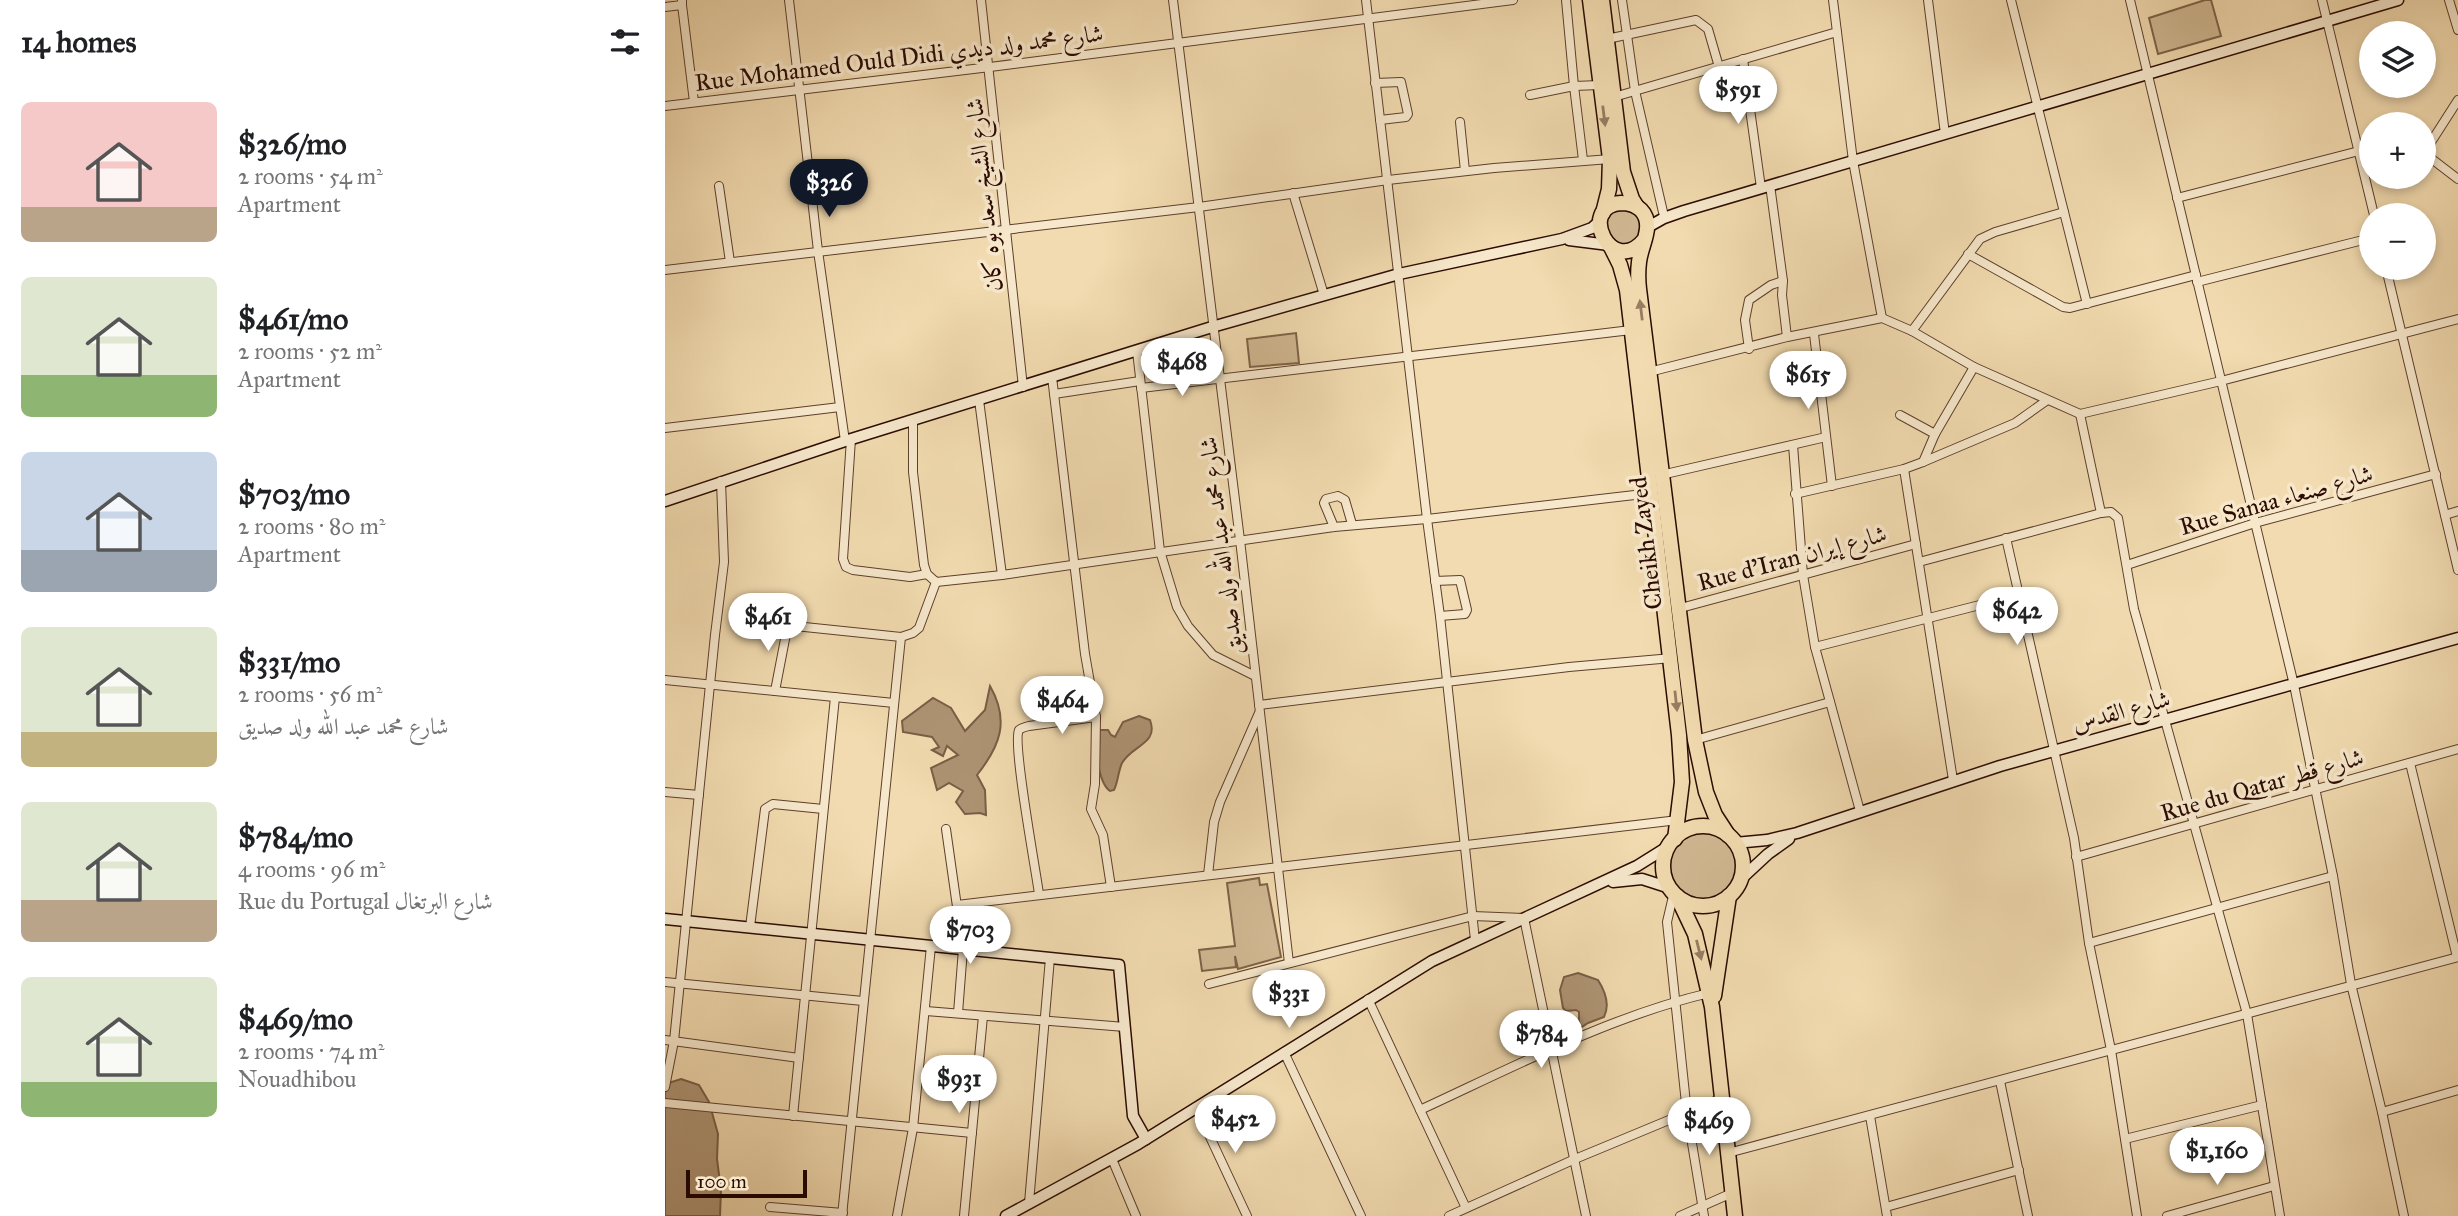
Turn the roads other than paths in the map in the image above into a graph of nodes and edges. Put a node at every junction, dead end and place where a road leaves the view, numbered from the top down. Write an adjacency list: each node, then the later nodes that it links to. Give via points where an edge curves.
1 (789, 0): 33 (street)
2 (981, 0): 28 (street, شارع الشيخ سعد بوه كان)
3 (1173, 0): 25 (street, شارع محمد عبد الله ولد صديق)
4 (1366, 0): 19 (street)
5 (1513, 0): 19 (street, Rue Mohamed Ould Didi شارع محمد ولد ديدي)
6 (1566, 0): 32 (street)
7 (1590, 0): 31 (highway)
8 (1601, 0): 24 (highway)
9 (1622, 0): 23 (street)
10 (1833, 0): 22 (street)
11 (1928, 0): 43 (street)
12 (2011, 0): 40 (street)
13 (2322, 0): 20 (street)
14 (2397, 0): 20 (street)
15 (2449, 0): 21 (street)
16 (682, 2): 18 (street); 38 (street)
17 (2132, 2): 29 (street)
18 (665, 7)
19 (1368, 18): 25 (street, Rue Mohamed Ould Didi شارع محمد ولد ديدي); 30 (street)
20 (2327, 21): 29 (street); 44 (street)
21 (2458, 30)
22 (1837, 32): 26 (street); 47 (street)
23 (1627, 34): 24 (street); 27 (street, via 1701,21 1708,29); 34 (street)
24 (1607, 38): 36 (highway)
25 (1178, 42): 28 (street, Rue Mohamed Ould Didi شارع محمد ولد ديدي); 55 (street, شارع محمد عبد الله ولد صديق)
26 (1743, 60): 27 (street); 52 (street)
27 (1719, 66): 34 (street)
28 (991, 68): 33 (street, Rue Mohamed Ould Didi شارع محمد ولد ديدي); 61 (street, شارع الشيخ سعد بوه كان)
29 (2147, 74): 40 (street); 54 (street)
30 (1375, 83): 41 (street); 41 (street, via 1401,82 1408,114)
31 (1600, 85): 32 (street); 45 (highway, one-way to 45)
32 (1574, 86): 35 (street); 46 (street)
33 (799, 89): 38 (street, Rue Mohamed Ould Didi شارع محمد ولد ديدي); 66 (street)
34 (1635, 91): 36 (street); 58 (street)
35 (1530, 95)
36 (1614, 97): 56 (highway, via 1626,186)
37 (2458, 100): 49 (street, via 2424,153)
38 (694, 102): 39 (street, Rue Mohamed Ould Didi شارع محمد ولد ديدي)
39 (665, 106)
40 (2036, 107): 43 (street); 59 (street)
41 (1380, 120): 50 (street)
42 (1459, 122): 48 (street)
43 (1945, 134): 47 (street)
44 (2359, 151): 54 (street)
45 (1610, 159): 46 (street); 60 (highway)
46 (1583, 160): 48 (street)
47 (1853, 161): 52 (street); 76 (street)
48 (1465, 171): 50 (street)
49 (2458, 179)
50 (1388, 180): 53 (street); 70 (street)
51 (719, 186): 68 (street)
52 (1765, 187): 57 (street); 73 (street)
53 (1293, 193): 55 (street); 74 (street)
54 (2177, 198): 71 (street)
55 (1199, 207): 61 (street); 78 (street, شارع محمد عبد الله ولد صديق)
56 (1640, 209): 58 (street); 60 (highway, via 1617,204); 62 (highway)
57 (1684, 211): 58 (street); 62 (street, via 1664,218)
58 (1663, 212)
59 (2063, 212): 67 (street, via 1995,232 1980,239); 75 (street)
60 (1601, 220): 63 (street); 65 (highway, via 1600,232)
61 (1007, 228): 66 (street); 93 (street, شارع الشيخ سعد بوه كان)
62 (1646, 233): 65 (highway, via 1630,250); 88 (highway, Cheikh Zayed, one-way to 62, via 1639,289 1639,259)
63 (1562, 239): 65 (street); 70 (street)
64 (2359, 241): 71 (street)
65 (1610, 246): 79 (highway, Cheikh Zayed, via 1627,290)
66 (818, 251): 68 (street); 97 (street)
67 (1968, 254): 75 (street, via 2063,307); 80 (street)
68 (730, 262): 69 (street)
69 (665, 270)
70 (1399, 274): 74 (street); 86 (street)
71 (2197, 279): 75 (street); 91 (street)
72 (2389, 280): 82 (street)
73 (1783, 281): 83 (street); 84 (street, via 1749,300 1745,320)
74 (1324, 295): 78 (street)
75 (2087, 304)
76 (1882, 318): 80 (street); 81 (street)
77 (2458, 319): 82 (street)
78 (1212, 327): 85 (street); 90 (street, شارع محمد عبد الله ولد صديق)
79 (1632, 330): 86 (street); 112 (highway, Cheikh Zayed)
80 (1912, 331): 87 (street)
81 (1814, 334): 83 (street); 103 (street)
82 (2402, 334): 91 (street); 108 (street)
83 (1787, 337): 84 (street)
84 (1749, 349): 88 (street)
85 (1137, 351): 89 (street); 92 (street)
86 (1409, 357): 90 (street); 118 (street)
87 (1974, 367): 96 (street); 102 (street)
88 (1649, 372): 109 (highway, Cheikh Zayed)
89 (1052, 377): 93 (street); 94 (street)
90 (1220, 380): 92 (street); 123 (street, شارع محمد عبد الله ولد صديق)
91 (2221, 381): 98 (street); 119 (street)
92 (1141, 384): 94 (street); 125 (street)
93 (1023, 387): 95 (street)
94 (1054, 394): 127 (street)
95 (979, 400): 100 (street); 131 (street)
96 (2046, 401): 98 (street); 106 (street, via 2015,423)
97 (840, 407): 101 (street); 104 (street)
98 (2080, 414): 116 (street)
99 (1900, 415): 102 (street)
100 (913, 421): 104 (street); 130 (street, via 913,472)
101 (665, 428)
102 (1935, 434): 106 (street)
103 (1826, 438): 105 (street); 111 (street)
104 (848, 440): 110 (street); 130 (street, via 846,568 909,577)
105 (1793, 445): 109 (street); 113 (street)
106 (1923, 462): 107 (street)
107 (1905, 469): 111 (street); 124 (street)
108 (2436, 474): 117 (street); 119 (street, Rue Sanaa شارع صنعاء)
109 (1661, 475): 136 (highway, Cheikh Zayed)
110 (721, 481): 114 (street); 146 (street, via 725,562)
111 (1832, 486): 113 (street)
112 (1652, 493): 118 (street); 142 (highway, Cheikh Zayed)
113 (1795, 494): 132 (street)
114 (665, 500)
115 (2458, 512): 117 (street)
116 (2101, 513): 122 (street, Rue d'Iran شارع إيران); 128 (street, Rue d'Iran شارع إيران, via 2115,514)
117 (2445, 515): 129 (street)
118 (1427, 519): 120 (street); 133 (street)
119 (2255, 523): 128 (street, Rue Sanaa شارع صنعاء); 147 (street)
120 (1352, 524): 121 (street); 121 (street, via 1345,500 1338,496 1324,503)
121 (1333, 527): 123 (street)
122 (2006, 538): 126 (street, Rue d'Iran شارع إيران); 135 (street)
123 (1240, 540): 125 (street); 143 (street, شارع محمد عبد الله ولد صديق)
124 (1916, 544): 126 (street); 132 (street, Rue d'Iran شارع إيران)
125 (1160, 551): 127 (street); 143 (street, via 1177,607 1188,626 1213,655)
126 (1919, 562): 138 (street)
127 (1075, 563): 131 (street); 153 (street)
128 (2127, 565): 154 (street, via 2134,609)
129 (2458, 570)
130 (927, 574): 134 (street)
131 (1002, 575): 134 (street)
132 (1803, 575): 136 (street, Rue d'Iran شارع إيران); 141 (street)
133 (1435, 581): 137 (street); 137 (street, via 1460,580 1467,610)
134 (936, 582): 139 (street, via 919,628)
135 (2019, 595): 138 (street); 157 (street)
136 (1677, 609): 155 (highway, Cheikh Zayed)
137 (1440, 616): 145 (street)
138 (1928, 618): 141 (street); 159 (street)
139 (901, 637): 148 (street, via 795,626 786,634); 151 (street)
140 (2458, 638): 147 (street, شارع القدس)
141 (1815, 648): 150 (street)
142 (1672, 659): 145 (street); 165 (highway, Cheikh Zayed, one-way to 165, via 1682,782)
143 (1255, 676): 152 (street, شارع محمد عبد الله ولد صديق)
144 (665, 680): 146 (street)
145 (1446, 681): 152 (street); 171 (street)
146 (710, 685): 148 (street); 162 (street)
147 (2294, 685): 154 (street, شارع القدس); 160 (street)
148 (775, 691): 149 (street)
149 (835, 697): 151 (street); 163 (street)
150 (1830, 702): 155 (street); 164 (street)
151 (894, 703): 190 (street)
152 (1259, 708): 173 (street, شارع محمد عبد الله ولد صديق); 174 (street, via 1220,802)
153 (1096, 717): 177 (street, via 1091,809 1103,835); 180 (street, via 1029,726 1018,732)
154 (2165, 721): 157 (street, شارع القدس); 166 (street)
155 (1695, 740): 169 (highway, Cheikh Zayed, via 1706,792)
156 (2458, 749): 158 (street, Rue du Qatar شارع قطر)
157 (2053, 750): 159 (street, شارع القدس); 172 (street)
158 (2410, 763): 160 (street, Rue du Qatar شارع قطر); 195 (street)
159 (1953, 780): 164 (street, شارع القدس)
160 (2316, 789): 166 (street, Rue du Qatar شارع قطر); 175 (street)
161 (665, 792): 162 (street)
162 (699, 795): 187 (street)
163 (824, 809): 188 (street, via 773,804 765,809); 189 (street)
164 (1860, 811): 168 (street, شارع القدس)
165 (1678, 820): 170 (highway, Cheikh Zayed); 171 (street)
166 (2196, 824): 172 (street, Rue du Qatar شارع قطر); 183 (street)
167 (946, 829): 182 (street)
168 (1797, 834): 169 (street, via 1767,840); 176 (street)
169 (1732, 839): 170 (highway, via 1701,827); 176 (highway, via 1743,864)
170 (1672, 842): 178 (street, via 1645,862); 179 (highway, via 1664,870)
171 (1465, 845): 173 (street); 184 (street)
172 (2076, 857): 192 (street)
173 (1278, 867): 174 (street); 197 (street, شارع محمد عبد الله ولد صديق)
174 (1208, 876): 177 (street)
175 (2333, 876): 183 (street); 201 (street)
176 (1741, 879): 181 (highway)
177 (1111, 887): 180 (street)
178 (1593, 887): 179 (street, via 1642,879); 185 (street)
179 (1674, 892): 181 (highway, via 1703,906); 204 (highway, one-way to 204, via 1695,934); 206 (street, via 1667,922)
180 (1039, 894): 182 (street)
181 (1729, 897): 204 (highway)
182 (957, 905): 194 (street)
183 (2217, 908): 192 (street); 209 (street)
184 (1473, 916): 185 (street); 191 (street); 197 (street)
185 (1524, 918): 191 (street); 214 (street)
186 (665, 919): 187 (street)
187 (686, 921): 188 (street); 199 (street)
188 (751, 928): 189 (street)
189 (810, 933): 190 (street); 202 (street)
190 (870, 940): 193 (street); 205 (street)
191 (1475, 940): 203 (street)
192 (2089, 943): 215 (street)
193 (932, 946): 194 (street); 207 (street)
194 (963, 949): 196 (street); 208 (street)
195 (2457, 957): 201 (street)
196 (1050, 958): 211 (street); 212 (street, via 1119,965)
197 (1289, 963): 200 (street)
198 (665, 982): 199 (street)
199 (680, 984): 202 (street); 213 (street)
200 (1209, 984)
201 (2351, 984): 209 (street); 226 (street)
202 (805, 996): 205 (street); 217 (street)
203 (1368, 999): 216 (street); 225 (street)
204 (1710, 1000): 206 (street); 221 (highway)
205 (863, 1001): 230 (street)
206 (1675, 1001): 214 (street); 227 (street)
207 (926, 1011): 208 (street); 231 (street)
208 (958, 1013): 210 (street)
209 (2246, 1014): 215 (street); 223 (street)
210 (983, 1016): 211 (street); 232 (street)
211 (1044, 1020): 212 (street); 244 (street)
212 (1125, 1027): 233 (street, via 1133,1116)
213 (670, 1040): 217 (street); 219 (street)
214 (1552, 1049): 225 (street); 237 (street)
215 (2111, 1050): 218 (street); 234 (street)
216 (1284, 1052): 224 (street); 252 (street)
217 (799, 1058): 228 (street)
218 (2000, 1081): 229 (street); 238 (street)
219 (665, 1087)
220 (2458, 1090): 226 (street)
221 (1722, 1098): 227 (street); 235 (highway)
222 (665, 1103): 228 (street)
223 (2262, 1105): 234 (street); 239 (street)
224 (1196, 1107): 233 (street); 251 (street)
225 (1420, 1110): 243 (street)
226 (2382, 1112): 262 (street)
227 (1687, 1113): 237 (street); 241 (street)
228 (793, 1116): 230 (street)
229 (1870, 1116): 235 (street); 245 (street)
230 (853, 1122): 231 (street); 246 (street)
231 (913, 1128): 232 (street); 247 (street)
232 (972, 1133): 248 (street)
233 (1146, 1139): 236 (street)
234 (2125, 1139): 259 (street)
235 (1728, 1153): 240 (highway)
236 (1112, 1159): 244 (street); 250 (street)
237 (1575, 1159): 243 (street); 254 (street)
238 (2019, 1170): 245 (street); 258 (street)
239 (2274, 1186): 260 (street); 261 (street)
240 (1732, 1193): 241 (street); 257 (highway)
241 (1703, 1206): 255 (street); 256 (street)
242 (770, 1207): 246 (street)
243 (1466, 1208): 253 (street)
244 (1025, 1209): 249 (street)
245 (1887, 1211)
246 (842, 1214)
247 (897, 1216)
248 (964, 1216)
249 (1006, 1216)
250 (1136, 1216)
251 (1247, 1216)
252 (1361, 1216)
253 (1448, 1216)
254 (1586, 1216)
255 (1681, 1216)
256 (1704, 1216)
257 (1735, 1216)
258 (2028, 1216)
259 (2137, 1216)
260 (2167, 1216)
261 (2280, 1216)
262 (2404, 1216)

